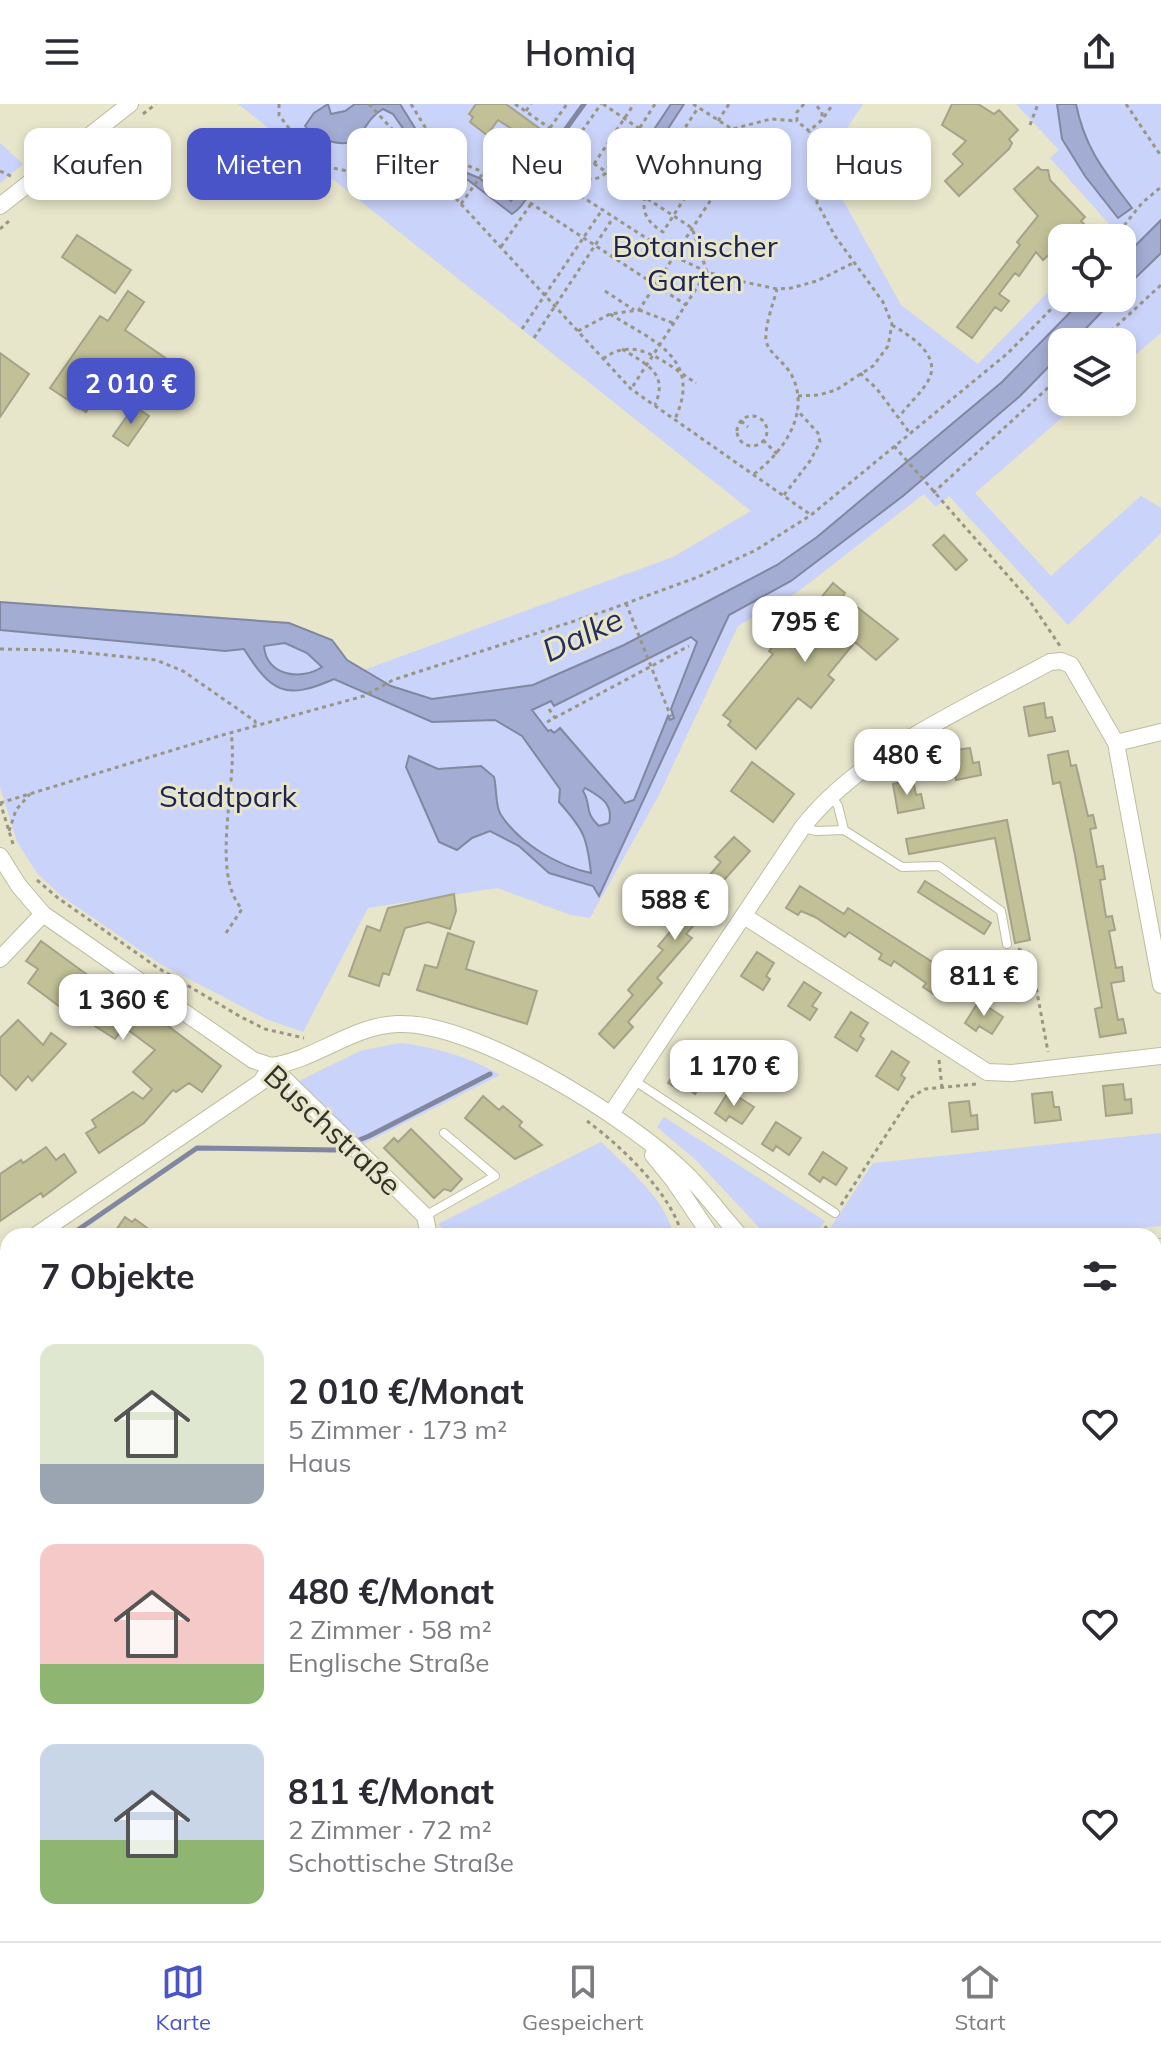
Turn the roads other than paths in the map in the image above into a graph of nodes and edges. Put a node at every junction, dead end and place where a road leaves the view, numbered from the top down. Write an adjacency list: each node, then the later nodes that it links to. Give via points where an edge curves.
1 (130, 104): 2 (street)
2 (0, 206)
3 (1161, 732): 4 (street)
4 (1116, 743): 5 (street, via 1071,665 1050,662 918,735); 13 (street)
5 (831, 795): 6 (street); 7 (lane)
6 (802, 828): 7 (lane); 10 (street)
7 (844, 830): 11 (lane, via 902,867 939,866 1001,911)
8 (0, 856): 9 (street, Buschstraße)
9 (43, 914): 12 (street); 15 (street, Buschstraße, via 244,1053)
10 (744, 916): 14 (street, via 987,1072); 16 (street)
11 (1007, 944)
12 (0, 959)
13 (1161, 985)
14 (1161, 1056)
15 (271, 1066): 17 (street, via 354,1033 397,1023 436,1027 497,1051); 22 (street, Buschstraße); 23 (street, via 261,1082)
16 (635, 1081): 17 (street); 21 (lane)
17 (611, 1114): 19 (street)
18 (444, 1133): 22 (lane, via 495,1176)
19 (637, 1135): 20 (street); 27 (street, via 685,1172)
20 (692, 1209): 25 (street); 26 (street)
21 (835, 1213)
22 (425, 1216): 24 (street, Buschstraße)
23 (47, 1228)
24 (427, 1228)
25 (694, 1228)
26 (705, 1228)
27 (733, 1228)

